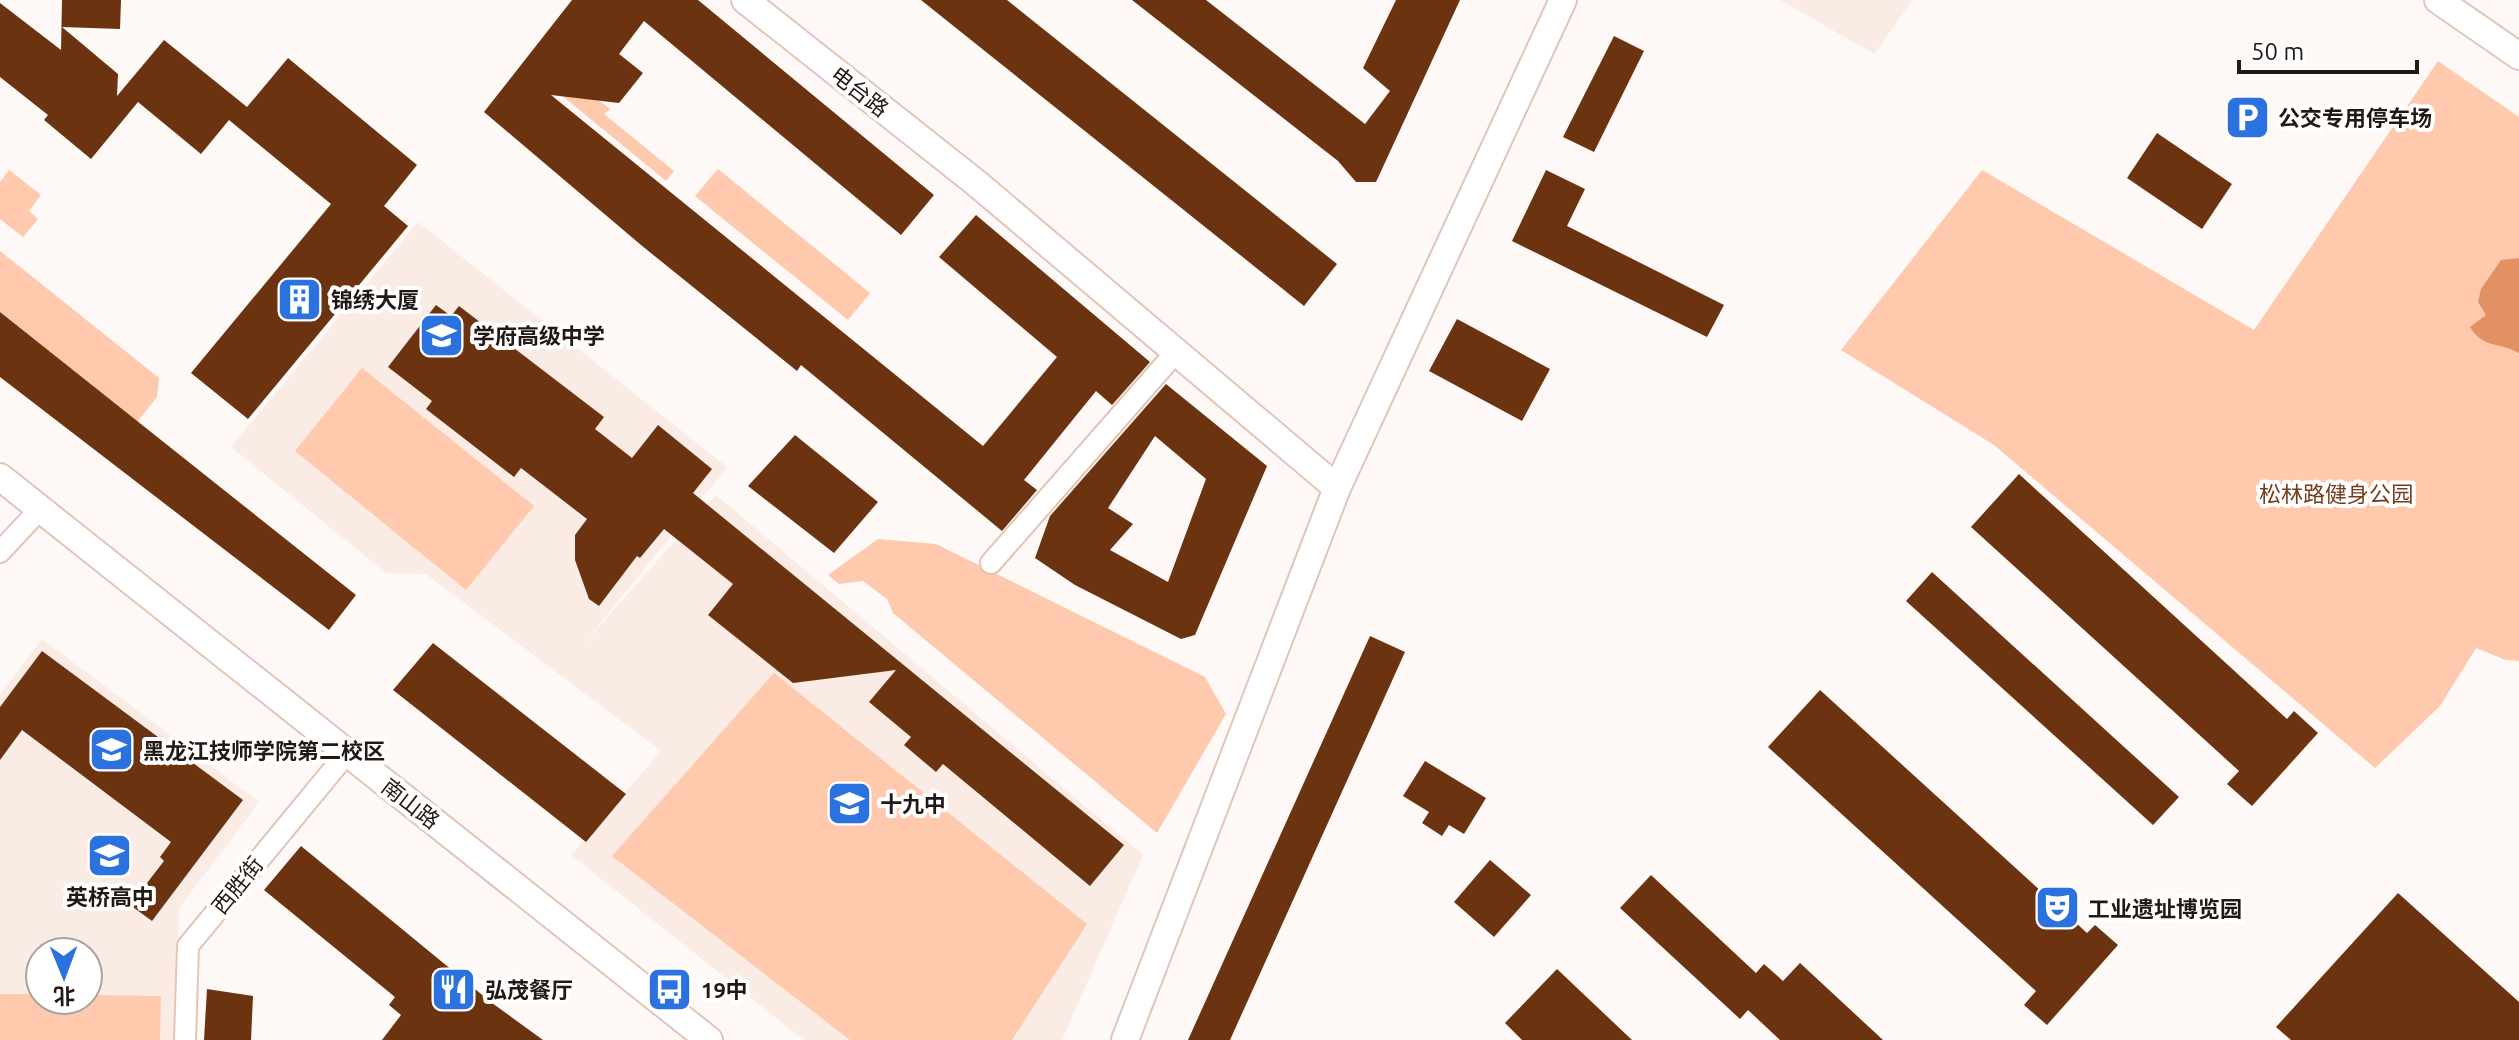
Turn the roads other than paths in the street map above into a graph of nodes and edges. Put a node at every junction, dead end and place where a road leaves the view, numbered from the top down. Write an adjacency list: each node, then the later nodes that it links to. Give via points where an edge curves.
1 (745, 0): 5 (street, 电台路, via 975,182)
2 (1563, 0): 7 (street)
3 (2438, 0): 4 (street)
4 (2519, 56)
5 (1176, 352): 7 (street, 电台路); 10 (street)
6 (0, 477): 8 (street, 南山路)
7 (1337, 488): 14 (street)
8 (40, 509): 9 (street); 11 (street, 南山路)
9 (0, 552)
10 (991, 563)
11 (347, 753): 12 (street, 西胜街, via 188,946); 13 (street, 南山路)
12 (185, 1040)
13 (709, 1040)
14 (1125, 1040)

